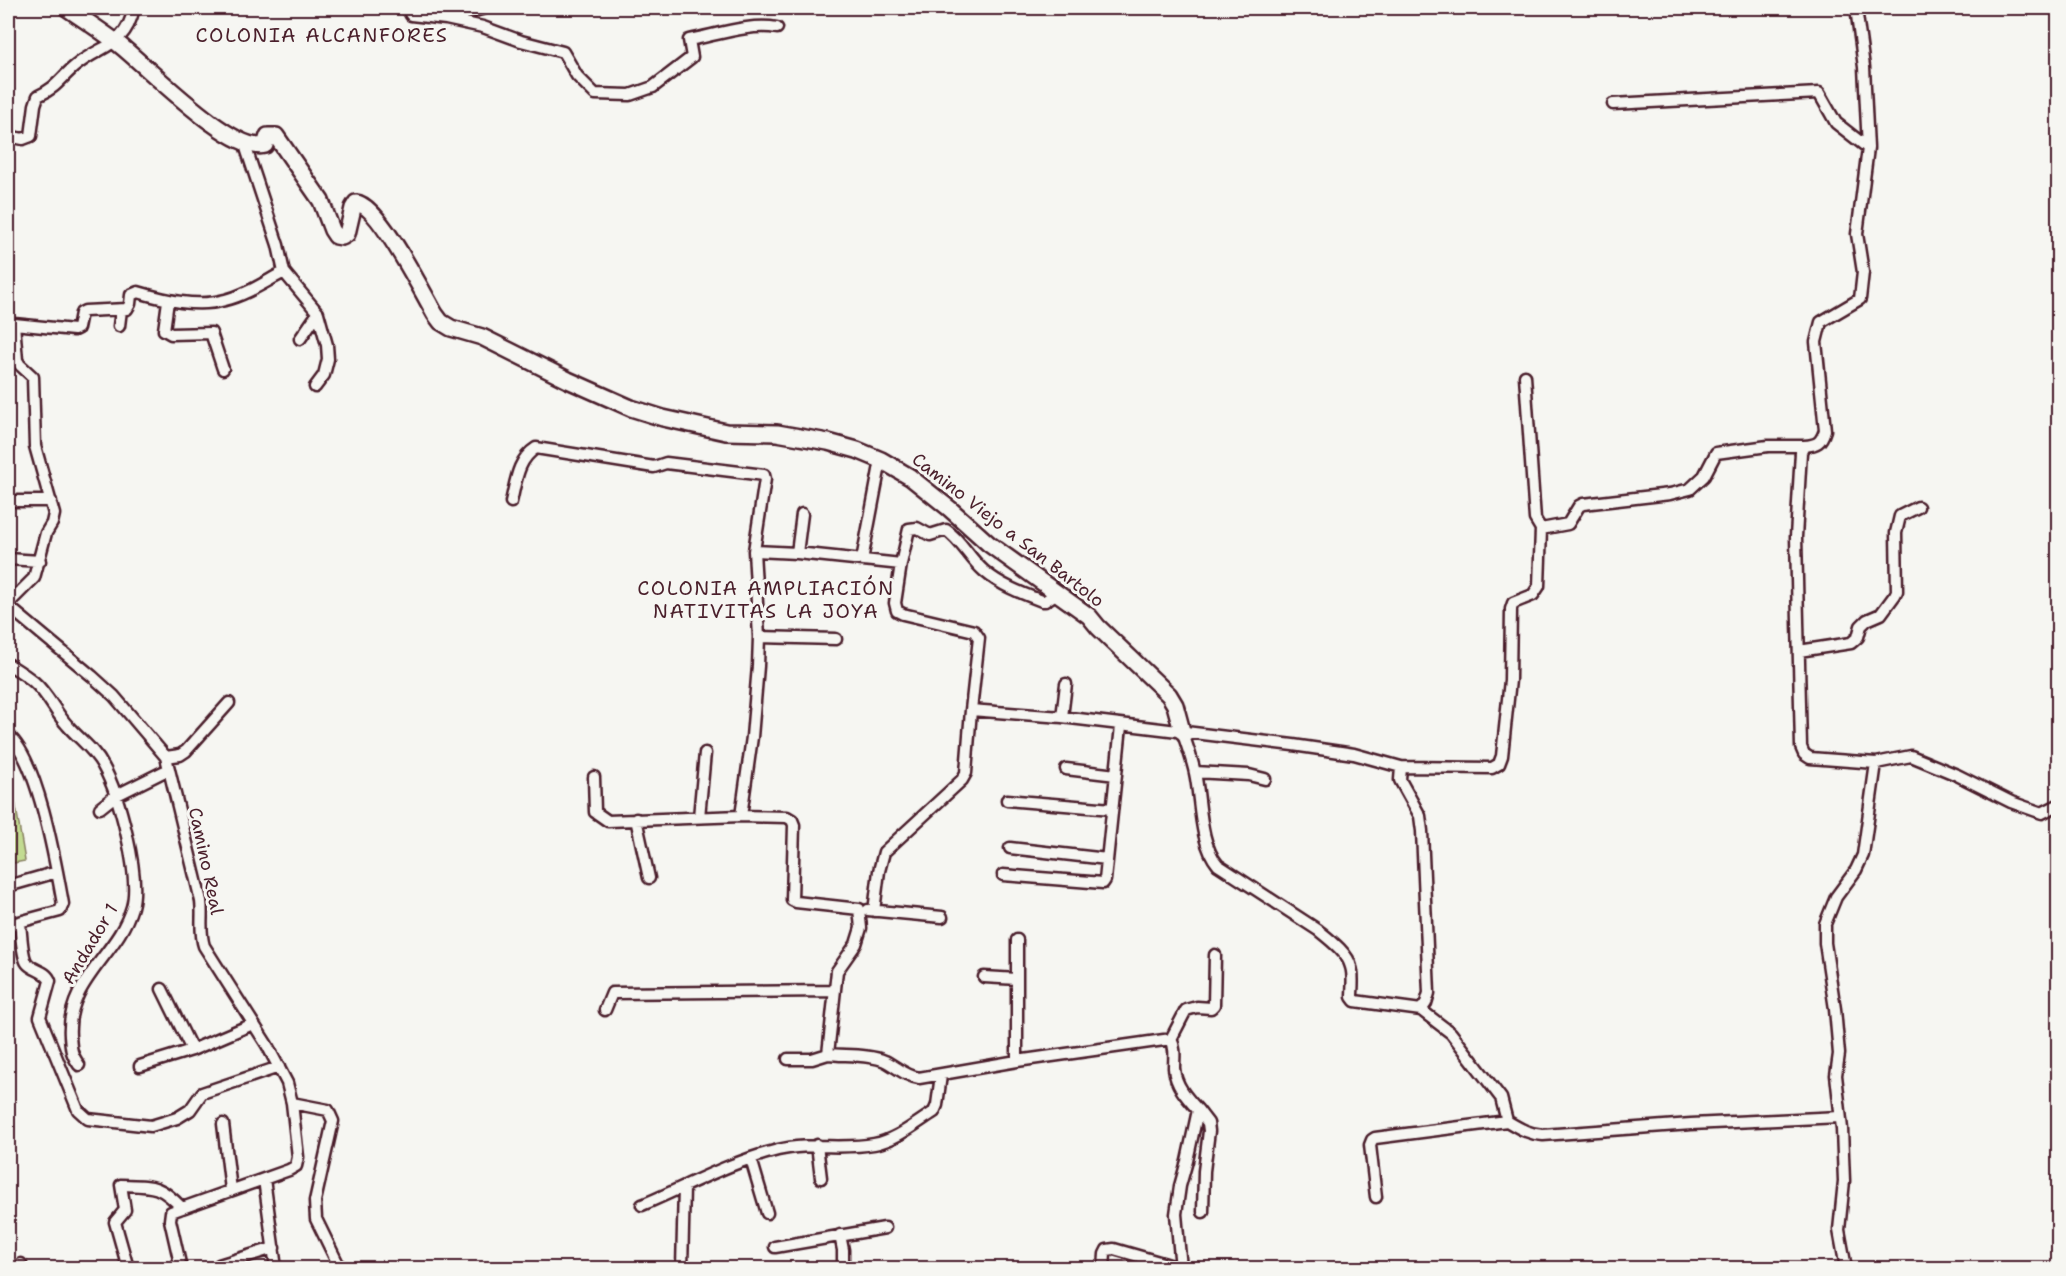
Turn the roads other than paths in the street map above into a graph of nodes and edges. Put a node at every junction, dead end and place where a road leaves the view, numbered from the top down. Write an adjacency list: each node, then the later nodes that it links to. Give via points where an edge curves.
1 (67, 8): 8 (street)
2 (134, 8): 8 (street, via 130,23)
3 (407, 8): 6 (street, via 411,15)
4 (485, 8): 6 (street)
5 (1856, 8): 12 (street)
6 (446, 19): 7 (street, via 563,52 577,76 595,94 630,95 653,87 692,57 689,40 755,27)
7 (777, 28)
8 (116, 42): 10 (street, via 75,66 52,90 38,96 31,136); 11 (street, via 201,116)
9 (1613, 104): 12 (street, via 1820,93 1836,123)
10 (8, 136)
11 (244, 142): 13 (street); 24 (street, Camino Viejo a San Bartolo, via 263,146 268,136 276,136 321,201 336,236 346,234 356,203 366,206 396,246 435,314 451,328 482,337 568,380 663,418 726,432 777,433 828,442)
12 (1868, 148): 23 (street, via 1857,234 1863,272 1860,299 1821,322 1816,342 1825,430 1822,441)
13 (284, 272): 14 (street, via 224,301); 16 (street)
14 (168, 301): 15 (street, via 138,292 131,295 127,309); 20 (street, via 164,330 171,334 211,333)
15 (121, 310): 17 (street, via 85,311 74,330); 18 (street)
16 (318, 313): 19 (street); 22 (street, via 328,359 324,375)
17 (11, 324): 26 (street, via 17,360 33,377 35,446)
18 (119, 326)
19 (300, 339)
20 (223, 369)
21 (1525, 376): 30 (street, via 1535,519)
22 (315, 387)
23 (1804, 446): 30 (street, via 1716,453 1704,476 1690,489 1583,504 1568,524); 41 (street, via 1796,537)
24 (880, 460): 34 (street); 37 (street, Camino Viejo a San Bartolo, via 910,477 989,544)
25 (8, 501): 26 (street)
26 (51, 501): 35 (street, via 54,514)
27 (511, 502): 31 (street, via 519,465 536,448 654,467 666,463 760,474 765,479)
28 (1918, 507): 41 (street, via 1900,516 1895,555 1897,591 1881,614 1860,626 1858,637 1851,643)
29 (802, 514): 32 (street)
30 (1541, 529): 54 (street, via 1539,586 1533,595 1513,603 1511,609 1510,680 1499,764 1492,768)
31 (754, 551): 32 (street); 39 (street)
32 (797, 553): 34 (street)
33 (8, 560): 35 (street)
34 (862, 560): 36 (street)
35 (40, 561): 38 (street, via 34,578)
36 (902, 564): 37 (street, via 909,529 917,528 930,535 946,530 985,572 1001,583 1042,601); 45 (street, via 897,610 974,631 979,638)
37 (1057, 593): 48 (street, Camino Viejo a San Bartolo, via 1082,609 1161,686 1175,705)
38 (8, 605): 51 (street, Camino Real, via 107,689)
39 (759, 637): 40 (street); 65 (street)
40 (836, 639)
41 (1799, 651): 52 (street, via 1804,754 1810,758)
42 (8, 664): 60 (street, Andador 1, via 35,682 103,764)
43 (1066, 684): 46 (street)
44 (229, 703): 51 (street, via 186,751)
45 (971, 710): 46 (street); 75 (street, via 966,773 884,852)
46 (1062, 717): 47 (street)
47 (1121, 726): 48 (street); 57 (street)
48 (1182, 731): 54 (street, via 1354,754); 56 (street, Camino Viejo a San Bartolo)
49 (8, 735): 70 (street, via 26,762 46,820)
50 (705, 753): 66 (street)
51 (165, 757): 55 (street, Camino Real)
52 (1876, 763): 62 (street, via 1911,756 2042,813); 99 (street, via 1863,855 1836,897 1825,924 1839,1054 1836,1075)
53 (1066, 768): 57 (street)
54 (1401, 768): 86 (street, via 1400,780 1420,816 1422,831 1429,993)
55 (169, 769): 60 (street); 87 (street, Camino Real, via 201,901 200,936)
56 (1195, 772): 59 (street); 86 (street, Camino Viejo a San Bartolo, via 1208,845 1218,865 1330,940 1352,966 1355,1001)
57 (1116, 775): 64 (street)
58 (594, 777): 67 (street, via 595,812 608,821)
59 (1265, 779)
60 (116, 796): 63 (street); 93 (street, Andador 1, via 127,836 133,905 126,923 78,993 70,1017 72,1054)
61 (1006, 800): 64 (street)
62 (2058, 805)
63 (100, 808)
64 (1112, 808): 69 (street)
65 (741, 816): 66 (street); 74 (street, via 792,819 792,900)
66 (699, 817): 67 (street)
67 (636, 819): 72 (street)
68 (1010, 848): 69 (street)
69 (1107, 859): 71 (street, via 1103,883)
70 (57, 872): 73 (street); 77 (street, via 63,904 60,911)
71 (1003, 875)
72 (649, 878)
73 (8, 886)
74 (859, 909): 75 (street); 84 (street, via 861,928 849,955 839,966)
75 (874, 911): 76 (street)
76 (942, 917)
77 (20, 923): 78 (street); 95 (street, via 27,963 50,981 40,1017 78,1110 88,1119 151,1126 190,1110 202,1093)
78 (8, 925)
79 (1017, 940): 82 (street)
80 (1215, 955): 88 (street, via 1214,1005 1186,1010)
81 (984, 977): 82 (street)
82 (1017, 979): 92 (street)
83 (162, 989): 89 (street)
84 (834, 991): 85 (street, via 612,993); 90 (street)
85 (605, 1010)
86 (1421, 1010): 100 (street, via 1451,1033 1501,1098)
87 (253, 1024): 89 (street); 95 (street, Camino Real)
88 (1171, 1039): 92 (street); 98 (street, via 1177,1083)
89 (192, 1050): 94 (street)
90 (828, 1054): 91 (street); 96 (street, via 885,1061 919,1078)
91 (788, 1059)
92 (1017, 1060): 96 (street)
93 (79, 1065)
94 (140, 1066)
95 (279, 1066): 97 (street, Camino Real)
96 (941, 1075): 102 (street, via 934,1112 895,1137 862,1146)
97 (292, 1103): 105 (street, Camino Real, via 297,1166); 121 (street, via 328,1110 331,1114 333,1121 315,1202 316,1219)
98 (1198, 1110): 111 (street, via 1209,1131); 125 (street, via 1176,1214)
99 (1840, 1117): 100 (street, via 1543,1135 1530,1134); 126 (street, via 1844,1181 1839,1230)
100 (1507, 1121): 108 (street, via 1372,1140)
101 (223, 1124): 107 (street)
102 (817, 1145): 103 (street); 104 (street)
103 (751, 1159): 106 (street, via 700,1177); 112 (street)
104 (821, 1178)
105 (264, 1179): 107 (street); 116 (street)
106 (684, 1187): 109 (street); 122 (street)
107 (231, 1190): 110 (street)
108 (1376, 1197)
109 (642, 1204)
110 (182, 1208): 118 (street, via 167,1192 152,1186 121,1185 125,1210 115,1222); 119 (street, via 171,1212 170,1220)
111 (1203, 1212)
112 (767, 1213)
113 (885, 1228): 114 (street)
114 (840, 1235): 115 (street); 123 (street)
115 (775, 1247)
116 (274, 1248): 117 (street); 120 (street)
117 (219, 1265)
118 (128, 1269)
119 (181, 1269)
120 (276, 1269)
121 (340, 1269)
122 (682, 1269)
123 (843, 1269)
124 (1104, 1269): 125 (street, via 1107,1250 1114,1249)
125 (1180, 1269)
126 (1846, 1269)

